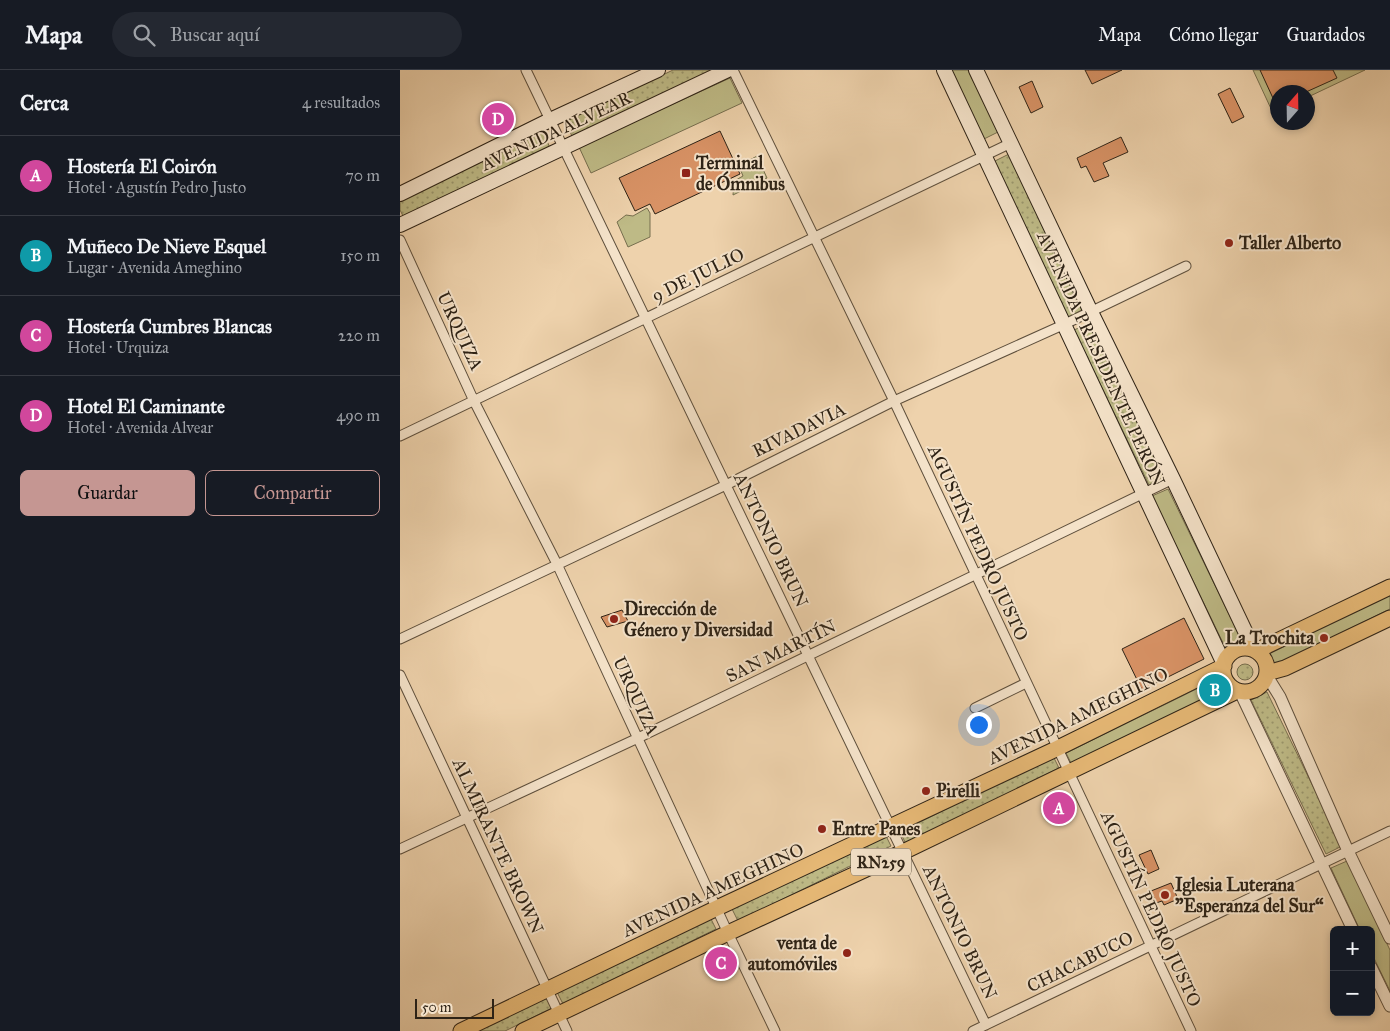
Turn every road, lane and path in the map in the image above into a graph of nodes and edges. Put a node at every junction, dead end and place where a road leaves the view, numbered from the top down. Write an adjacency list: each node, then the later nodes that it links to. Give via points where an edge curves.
1 (526, 70): 7 (street, ANTONIO BRUN)
2 (658, 70): 7 (main road, AVENIDA ALVEAR)
3 (728, 70): 9 (main road, AVENIDA ALVEAR)
4 (733, 70): 13 (street, AGUSTÍN PEDRO JUSTO)
5 (944, 70): 10 (main road, AVENIDA PRESIDENTE PERÓN)
6 (976, 70): 8 (main road, AVENIDA PRESIDENTE PERÓN)
7 (550, 120): 9 (street, ANTONIO BRUN); 11 (main road, AVENIDA ALVEAR)
8 (1011, 143): 10 (street, 9 DE JULIO); 16 (main road, AVENIDA PRESIDENTE PERÓN)
9 (564, 148): 12 (main road, AVENIDA ALVEAR); 17 (street, ANTONIO BRUN)
10 (984, 156): 13 (street, 9 DE JULIO); 18 (main road, AVENIDA PRESIDENTE PERÓN)
11 (400, 194)
12 (400, 225)
13 (814, 238): 17 (street, 9 DE JULIO); 20 (street, AGUSTÍN PEDRO JUSTO)
14 (400, 240): 19 (street, URQUIZA)
15 (1186, 266): 16 (street, RIVADAVIA)
16 (1091, 312): 18 (street, RIVADAVIA); 22 (main road, AVENIDA PRESIDENTE PERÓN)
17 (645, 319): 19 (street, 9 DE JULIO); 23 (street, ANTONIO BRUN)
18 (1065, 324): 20 (street, RIVADAVIA); 24 (main road, AVENIDA PRESIDENTE PERÓN)
19 (474, 401): 21 (street, 9 DE JULIO); 25 (street, URQUIZA)
20 (894, 401): 23 (street, RIVADAVIA); 26 (street, AGUSTÍN PEDRO JUSTO)
21 (400, 436)
22 (1173, 479): 24 (street, SAN MARTÍN); 30 (main road, AVENIDA PRESIDENTE PERÓN)
23 (726, 484): 25 (street, RIVADAVIA); 31 (street, ANTONIO BRUN)
24 (1145, 494): 26 (street, SAN MARTÍN); 32 (main road, AVENIDA PRESIDENTE PERÓN)
25 (557, 564): 29 (street, RIVADAVIA); 38 (street, URQUIZA)
26 (976, 576): 31 (street, SAN MARTÍN); 35 (street, AGUSTÍN PEDRO JUSTO)
27 (1390, 586): 30 (highway, RN259)
28 (1390, 618): 33 (highway, RN259)
29 (400, 638)
30 (1255, 650): 32 (highway, RN259, via 1234,651); 33 (highway, via 1265,660)
31 (808, 656): 38 (street, SAN MARTÍN); 42 (street, ANTONIO BRUN)
32 (1224, 665): 36 (highway, via 1226,682); 39 (highway, AVENIDA AMEGHINO / RN259)
33 (1267, 674): 36 (highway, RN259, via 1259,688 1252,692); 45 (street)
34 (400, 675): 41 (street, ALMIRANTE BROWN)
35 (1026, 683): 37 (street); 39 (street, AGUSTÍN PEDRO JUSTO)
36 (1239, 691): 40 (highway, RN259); 47 (street)
37 (975, 708)
38 (638, 738): 41 (street, SAN MARTÍN); 48 (street, URQUIZA)
39 (1056, 749): 40 (street, AGUSTÍN PEDRO JUSTO); 42 (highway, AVENIDA AMEGHINO / RN259)
40 (1068, 772): 46 (highway, RN259); 52 (street, AGUSTÍN PEDRO JUSTO)
41 (466, 818): 44 (street, SAN MARTÍN); 54 (street, ALMIRANTE BROWN)
42 (891, 827): 46 (street, ANTONIO BRUN); 48 (highway, AVENIDA AMEGHINO / RN259)
43 (1390, 831): 45 (street, CHACABUCO)
44 (400, 849)
45 (1348, 851): 47 (street, CHACABUCO); 51 (street)
46 (903, 852): 50 (highway, RN259); 57 (street, ANTONIO BRUN)
47 (1321, 863): 49 (street); 52 (street, CHACABUCO)
48 (717, 908): 50 (street, URQUIZA); 54 (highway, AVENIDA AMEGHINO / RN259)
49 (1351, 926)
50 (728, 933): 56 (highway, RN259); 61 (street, URQUIZA)
51 (1390, 938)
52 (1150, 946): 57 (street, CHACABUCO); 63 (street, AGUSTÍN PEDRO JUSTO)
53 (1373, 971): 55 (street)
54 (547, 989): 56 (street, ALMIRANTE BROWN); 58 (highway, AVENIDA AMEGHINO / RN259)
55 (1390, 1006)
56 (559, 1014): 59 (highway, RN259); 60 (street, ALMIRANTE BROWN)
57 (986, 1025): 62 (street, CHACABUCO)
58 (461, 1031)
59 (523, 1031)
60 (567, 1031)
61 (776, 1031)
62 (973, 1031)
63 (1191, 1031)

